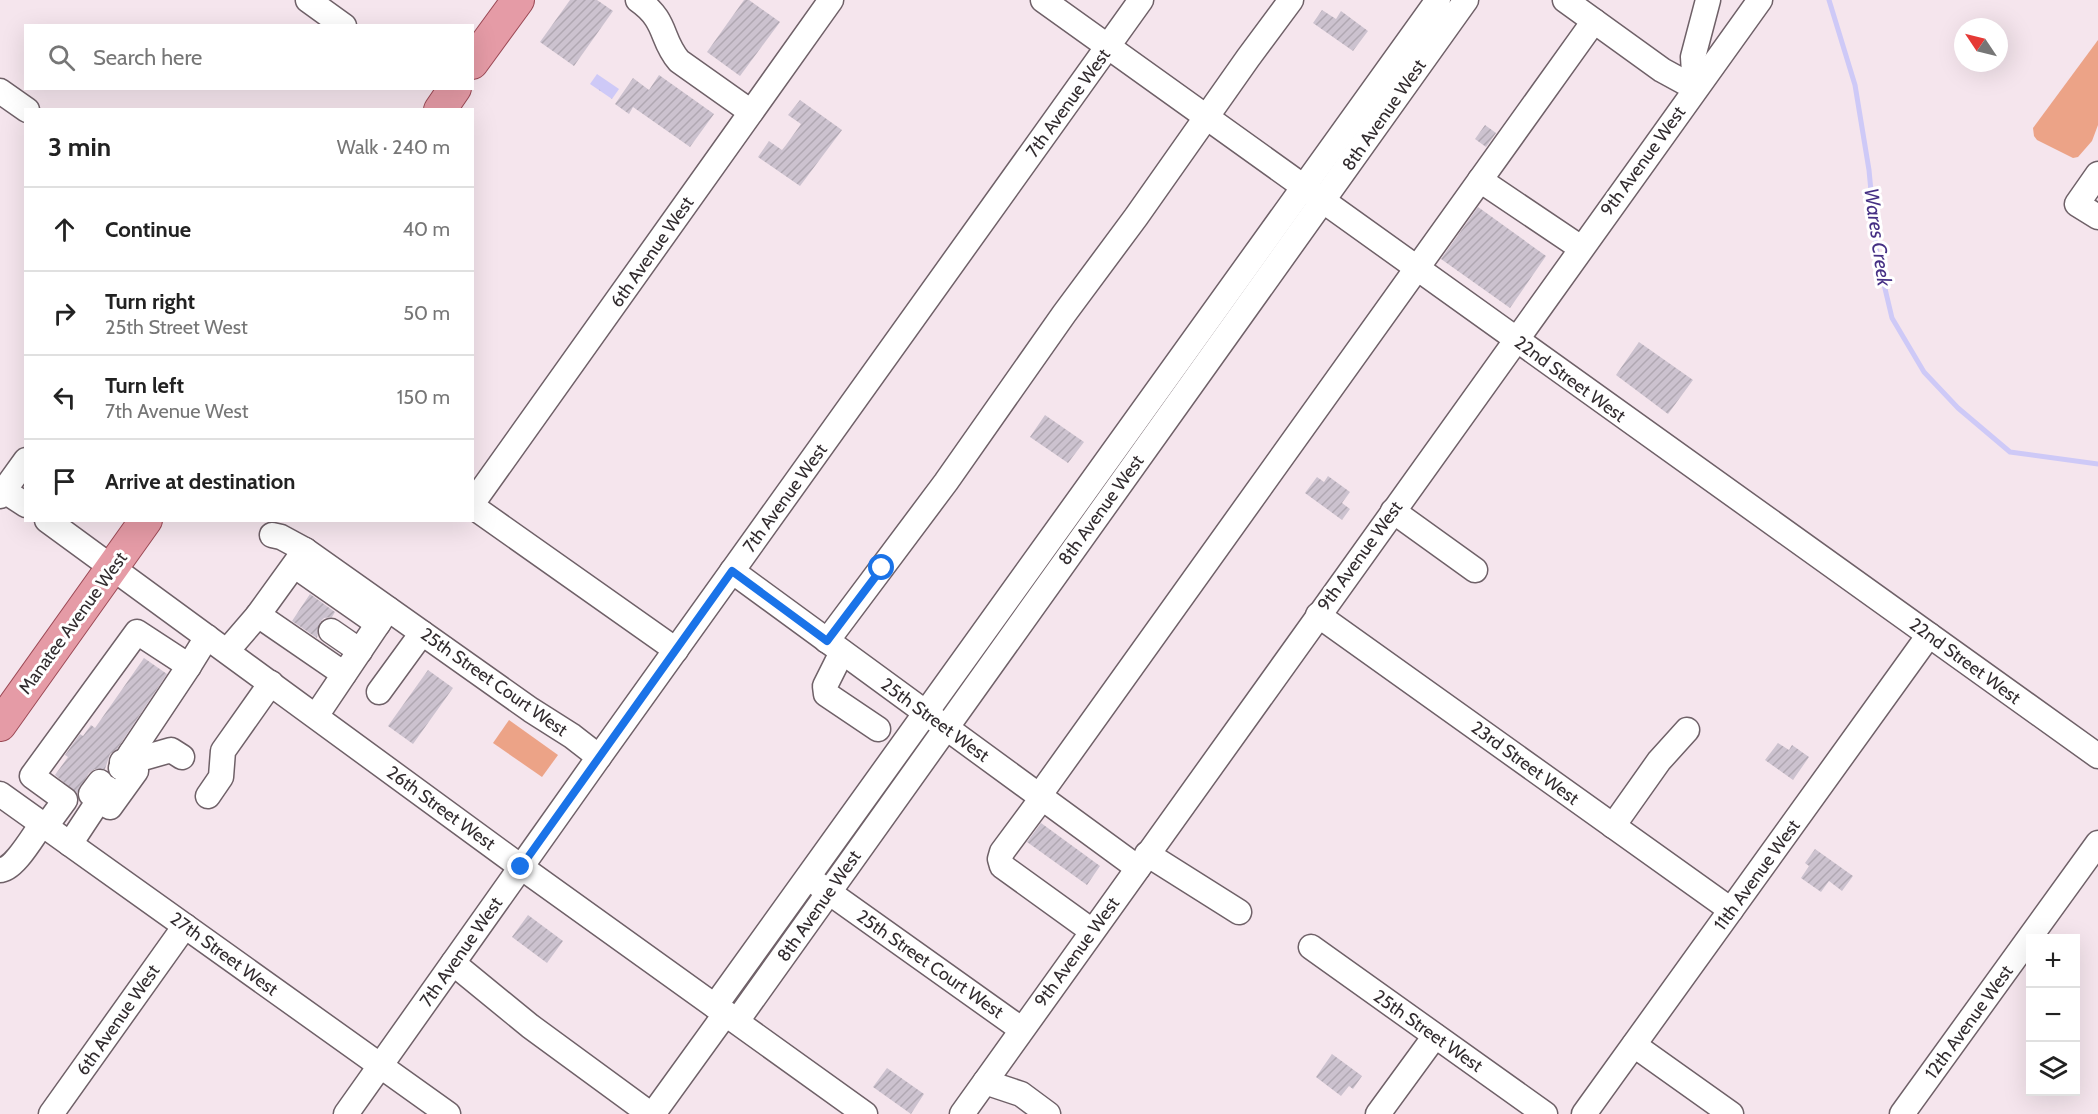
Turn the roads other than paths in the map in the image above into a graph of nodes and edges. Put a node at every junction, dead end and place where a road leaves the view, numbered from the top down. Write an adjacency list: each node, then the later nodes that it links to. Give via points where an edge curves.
1 (308, 0): 14 (street)
2 (638, 0): 20 (street, via 656,15 679,61)
3 (831, 0): 20 (street, 6th Avenue West)
4 (1043, 0): 15 (street, 22nd Street West)
5 (1141, 0): 15 (street, 7th Avenue West)
6 (1291, 0): 21 (street)
7 (1438, 0): 24 (street, 8th Avenue West)
8 (1466, 0): 25 (street, 8th Avenue West)
9 (1564, 0): 13 (street)
10 (1708, 0): 17 (street, via 1693,57)
11 (1760, 0): 17 (street, 9th Avenue West)
12 (507, 4): 16 (main road)
13 (1594, 21): 17 (street, via 1662,70); 23 (street)
14 (341, 24)
15 (1108, 47): 21 (street, 22nd Street West); 42 (street, 7th Avenue West)
16 (474, 60)
17 (1695, 88): 27 (street, 9th Avenue West)
18 (0, 91): 19 (street)
19 (24, 108)
20 (751, 112): 32 (street, 6th Avenue West)
21 (1207, 117): 24 (street, 22nd Street West); 50 (street, via 1057,323)
22 (2098, 174): 26 (street, via 2078,204)
23 (1480, 180): 27 (street); 28 (street)
24 (1304, 186): 25 (street, 22nd Street West); 58 (street, 8th Avenue West)
25 (1323, 202): 28 (street, 22nd Street West); 61 (street, 8th Avenue West)
26 (2098, 217)
27 (1581, 248): 29 (street, 9th Avenue West)
28 (1416, 269): 29 (street, 22nd Street West); 70 (street)
29 (1515, 340): 35 (street, 9th Avenue West); 48 (street, 22nd Street West)
30 (24, 462): 31 (street)
31 (1, 491): 33 (street)
32 (474, 502)
33 (24, 505)
34 (474, 506): 51 (street)
35 (1393, 511): 41 (street); 44 (street, 9th Avenue West)
36 (50, 522): 40 (street, 26th Street West)
37 (145, 522): 40 (main road, Manatee Avenue West)
38 (272, 535): 39 (street, 25th Street Court West, via 281,537)
39 (300, 558): 43 (street); 45 (street, 25th Street Court West)
40 (113, 567): 49 (street, 26th Street West); 60 (main road, Manatee Avenue West)
41 (1475, 570)
42 (732, 571): 50 (street, 25th Street West); 51 (street, 7th Avenue West)
43 (258, 615): 52 (street); 55 (street)
44 (1318, 615): 72 (street, 23rd Street West); 75 (street, 9th Avenue West)
45 (383, 617): 47 (street, 25th Street Court West); 53 (street)
46 (331, 631): 53 (street)
47 (422, 633): 57 (street); 66 (street, 25th Street Court West)
48 (1929, 635): 64 (street, 22nd Street West); 80 (street, 11th Avenue West)
49 (207, 637): 52 (street, 26th Street West); 54 (street)
50 (835, 647): 58 (street, 25th Street West); 62 (street, via 826,694)
51 (676, 650): 66 (street, 7th Avenue West)
52 (227, 651): 56 (street, 26th Street West)
53 (360, 651): 55 (street)
54 (189, 666): 67 (street); 71 (street, via 137,632 32,776 65,800)
55 (344, 674): 59 (street)
56 (271, 683): 59 (street, 26th Street West); 69 (street, via 223,751 221,777)
57 (379, 692)
58 (926, 714): 61 (street, 25th Street West); 78 (street, 8th Avenue West)
59 (316, 716): 76 (street, 26th Street West)
60 (2, 720)
61 (945, 728): 70 (street, 25th Street West); 79 (street, 8th Avenue West)
62 (878, 729)
63 (1687, 730): 72 (street, via 1659,760)
64 (2098, 756)
65 (182, 757): 67 (street, via 171,750 143,758)
66 (598, 757): 76 (street, 7th Avenue West)
67 (114, 774): 74 (street)
68 (0, 794): 71 (street, 27th Street West)
69 (208, 796)
70 (1040, 797): 75 (street, 25th Street West); 83 (street, via 1002,852 1002,866)
71 (44, 825): 74 (street, 27th Street West); 77 (street, via 9,868)
72 (1612, 825): 80 (street, 23rd Street West)
73 (2098, 843): 105 (street, 12th Avenue West)
74 (70, 844): 82 (street, 27th Street West)
75 (1143, 861): 81 (street, 25th Street West); 83 (street, 9th Avenue West)
76 (521, 867): 85 (street, 7th Avenue West); 86 (street, 26th Street West)
77 (0, 870)
78 (809, 878): 79 (street, 25th Street Court West); 86 (street, 8th Avenue West)
79 (828, 892): 86 (street, 8th Avenue West); 87 (street, 25th Street Court West)
80 (1731, 910): 89 (street, 11th Avenue West)
81 (1239, 912)
82 (185, 926): 91 (street, 27th Street West); 94 (street, 6th Avenue West)
83 (1092, 931): 87 (street, 9th Avenue West)
84 (1311, 947): 88 (street, 25th Street West)
85 (453, 963): 91 (street, 7th Avenue West); 97 (street, via 530,1026)
86 (726, 1013): 97 (street, 8th Avenue West); 98 (street, 26th Street West)
87 (1021, 1029): 90 (street, 9th Avenue West)
88 (1435, 1036): 101 (street); 102 (street, 25th Street West)
89 (1634, 1045): 103 (street, 11th Avenue West); 104 (street)
90 (1002, 1058): 92 (street, 9th Avenue West); 93 (street)
91 (380, 1066): 95 (street, 7th Avenue West); 96 (street, 27th Street West)
92 (985, 1082): 93 (street); 99 (street, 9th Avenue West)
93 (1022, 1094): 100 (street)
94 (51, 1114)
95 (346, 1114)
96 (448, 1114)
97 (652, 1114)
98 (865, 1114)
99 (962, 1114)
100 (1048, 1114)
101 (1378, 1114)
102 (1545, 1114)
103 (1584, 1114)
104 (1731, 1114)
105 (1902, 1114)

